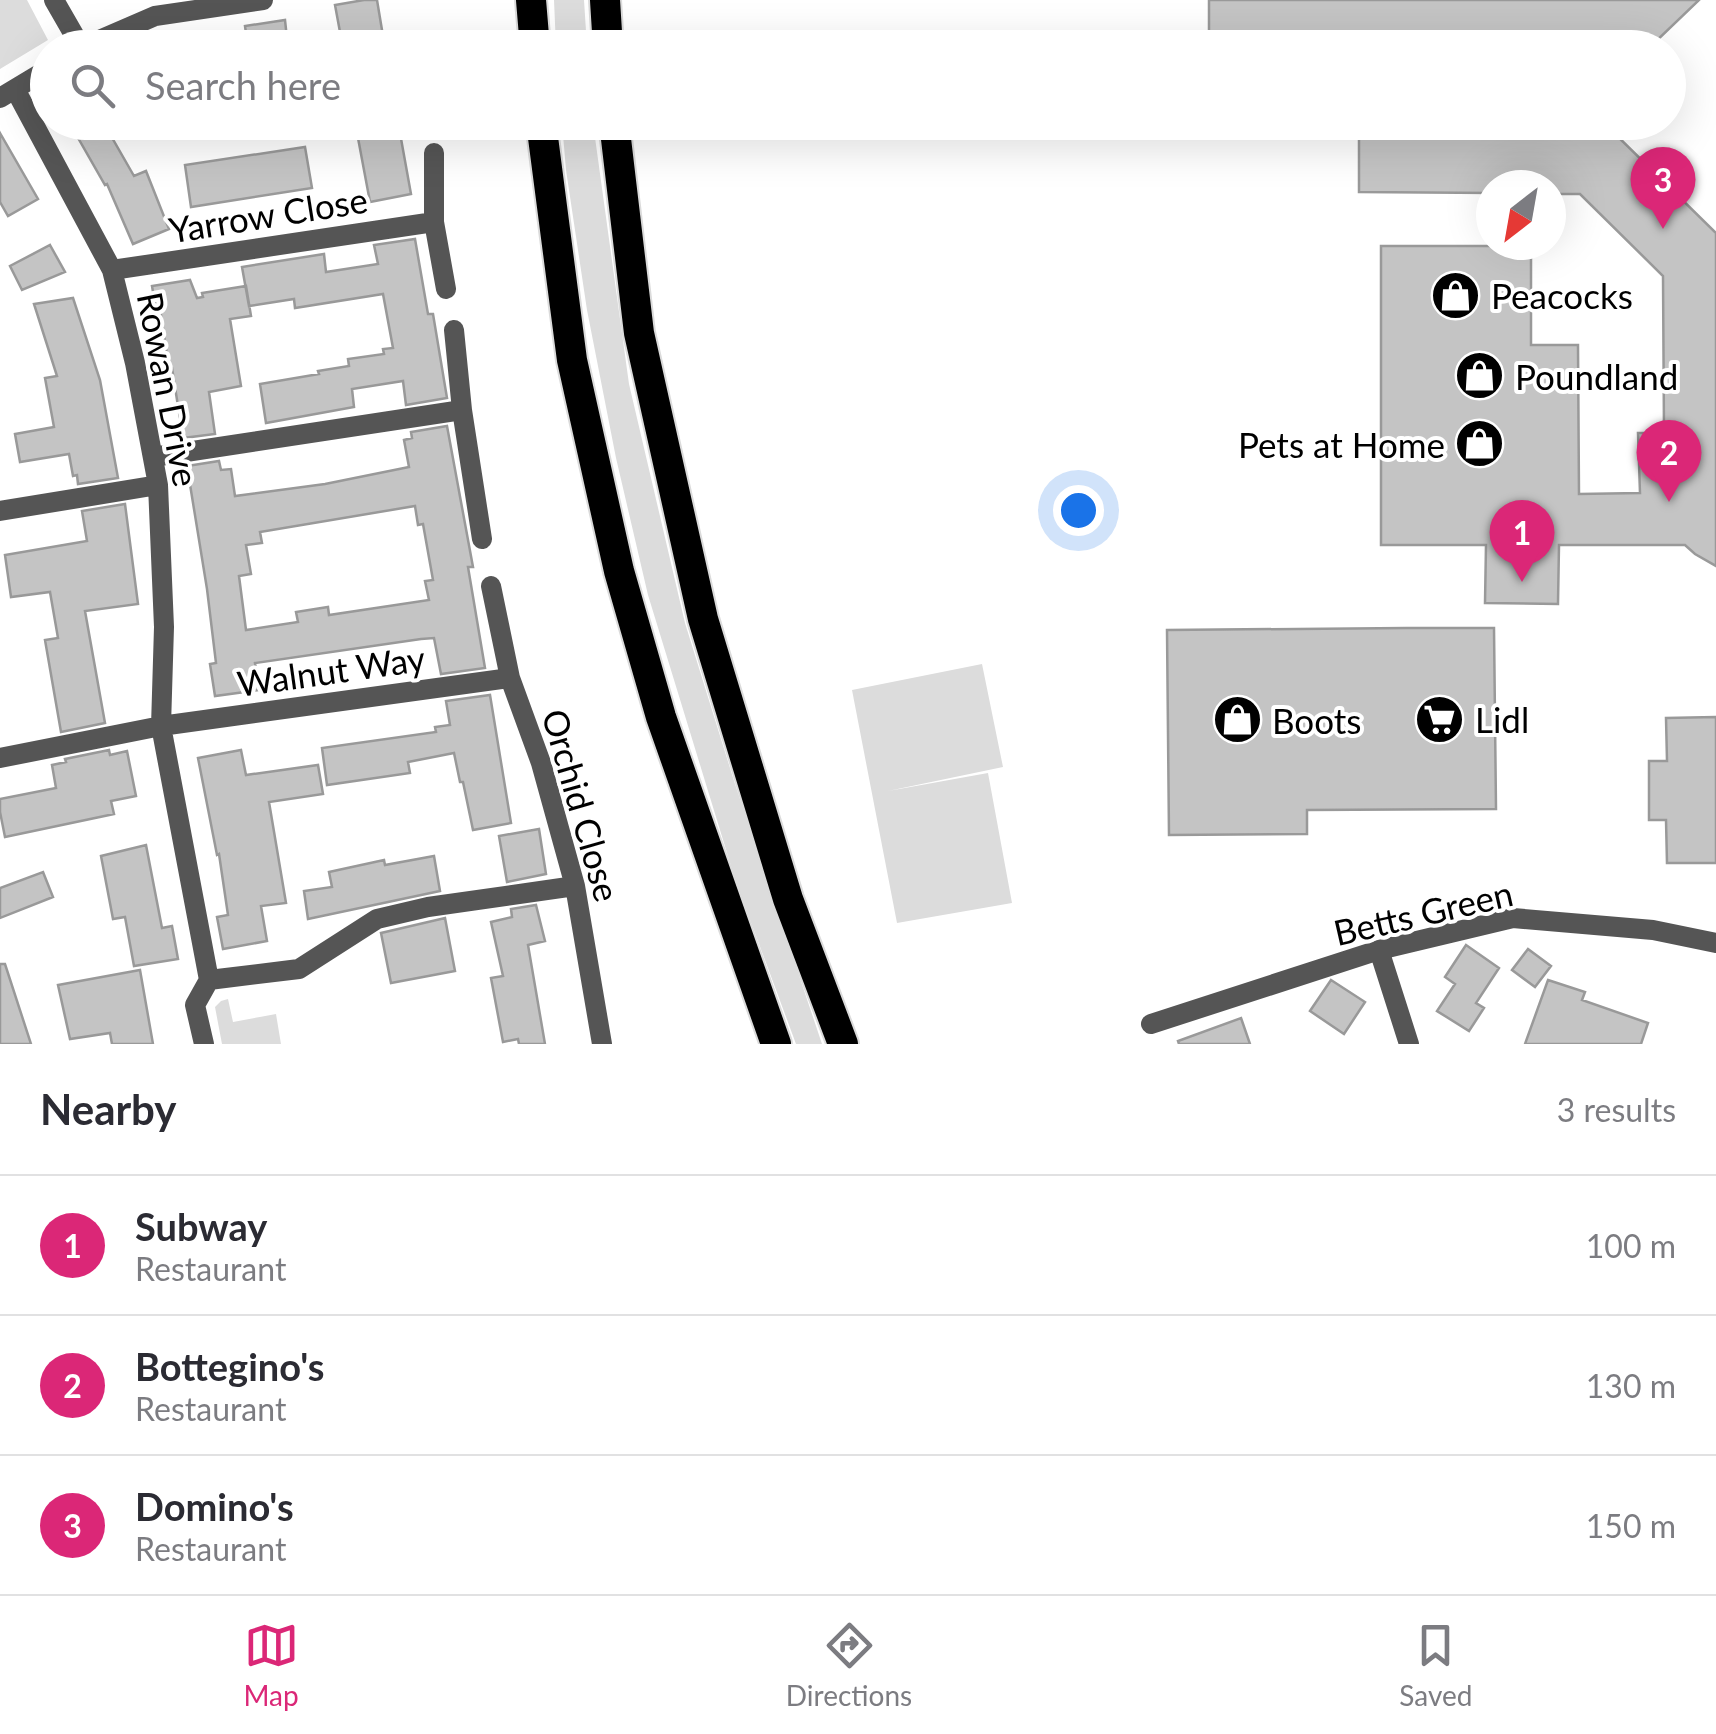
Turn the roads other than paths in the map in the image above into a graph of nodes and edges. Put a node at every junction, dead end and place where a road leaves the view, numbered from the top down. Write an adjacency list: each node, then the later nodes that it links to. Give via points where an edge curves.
1 (54, 0): 5 (street)
2 (263, 0): 6 (street, via 156,16)
3 (532, 0): 7 (highway)
4 (606, 0): 8 (highway)
5 (71, 30)
6 (123, 30)
7 (534, 30)
8 (607, 30)
9 (30, 79): 10 (street)
10 (8, 93): 11 (street, Rowan Drive)
11 (30, 130)
12 (36, 140): 17 (street, Rowan Drive)
13 (543, 140): 36 (highway, via 572,360 619,571 661,718)
14 (616, 140): 37 (highway, via 639,332 703,619 788,898)
15 (434, 154): 16 (street)
16 (434, 222): 17 (street, Yarrow Close); 18 (street)
17 (112, 270): 21 (street, Rowan Drive)
18 (446, 289)
19 (454, 330): 20 (street)
20 (462, 410): 21 (street); 24 (street)
21 (152, 457): 22 (street, Rowan Drive)
22 (158, 485): 23 (street); 27 (street, Rowan Drive)
23 (0, 511)
24 (482, 540)
25 (491, 586): 26 (street, Orchid Close)
26 (510, 678): 27 (street, Walnut Way); 29 (street, Orchid Close, via 542,763)
27 (161, 726): 28 (street); 32 (street, Rowan Drive)
28 (0, 758)
29 (575, 886): 32 (street, via 377,919 299,969); 35 (street, Orchid Close)
30 (1716, 943): 31 (street, Betts Green, via 1653,930 1513,918)
31 (1380, 950): 33 (street, Betts Green); 38 (street)
32 (209, 980): 34 (street, Rowan Drive, via 195,1005)
33 (1151, 1024)
34 (204, 1044)
35 (602, 1044)
36 (776, 1044)
37 (843, 1044)
38 (1409, 1044)

